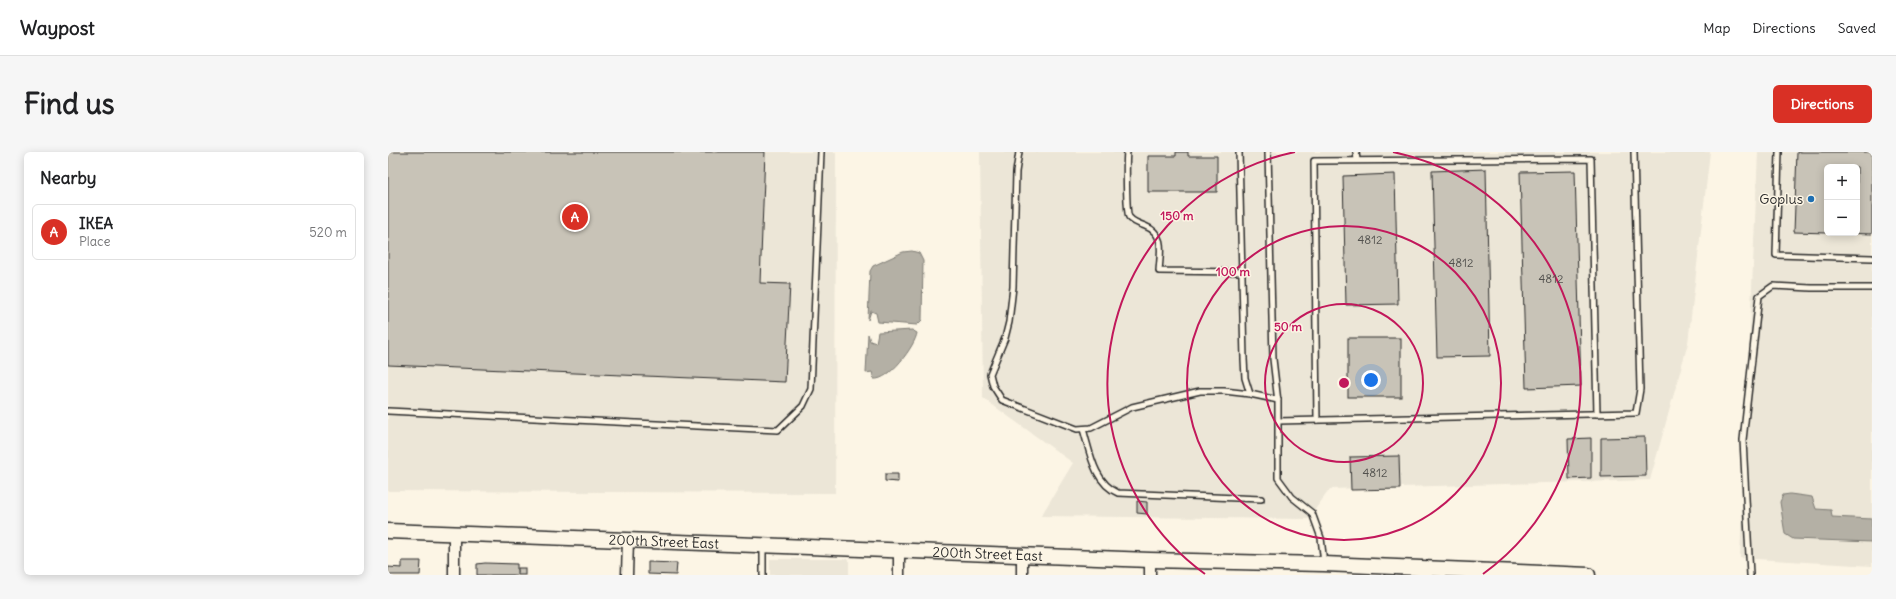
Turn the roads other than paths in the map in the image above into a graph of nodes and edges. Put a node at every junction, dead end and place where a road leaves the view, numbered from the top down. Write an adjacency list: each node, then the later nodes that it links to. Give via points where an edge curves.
1 (821, 152): 15 (lane, via 811,389 803,406 778,430)
2 (1019, 152): 19 (lane, via 1010,315 1005,338 990,374 991,380 1002,400 1077,429)
3 (1127, 152): 11 (lane, via 1127,213 1135,223 1151,229 1160,238 1159,271)
4 (1239, 152): 11 (lane)
5 (1268, 152): 14 (lane, via 1273,359)
6 (1356, 152): 9 (lane)
7 (1634, 152): 16 (lane, via 1640,389 1636,413)
8 (1779, 152): 10 (lane, via 1776,255)
9 (1357, 160): 16 (lane, via 1591,159); 17 (lane, via 1314,161)
10 (1872, 258)
11 (1242, 272): 13 (lane, via 1245,372)
12 (1872, 288): 37 (lane, via 1773,286 1759,296 1743,440)
13 (1250, 394): 14 (lane); 19 (lane, via 1200,391 1132,407)
14 (1278, 400): 18 (lane)
15 (388, 411)
16 (1596, 414): 17 (lane)
17 (1317, 420): 18 (lane)
18 (1278, 421): 28 (lane, via 1278,478 1292,497 1312,513 1322,538)
19 (1083, 429): 20 (lane, via 1099,477 1104,485 1118,493)
20 (1261, 499)
21 (388, 531): 22 (street, 200th Street East)
22 (454, 534): 23 (street, 200th Street East); 30 (street)
23 (628, 539): 24 (street, 200th Street East); 31 (street)
24 (763, 544): 25 (street, 200th Street East); 32 (lane)
25 (899, 549): 26 (street, 200th Street East); 33 (street)
26 (1022, 554): 27 (street, 200th Street East); 34 (street)
27 (1150, 560): 28 (street, 200th Street East); 35 (street)
28 (1324, 570): 29 (street, 200th Street East)
29 (1507, 574): 36 (street, 200th Street East)
30 (454, 575)
31 (627, 575)
32 (763, 575)
33 (898, 575)
34 (1022, 575)
35 (1150, 575)
36 (1588, 575)
37 (1750, 575)

